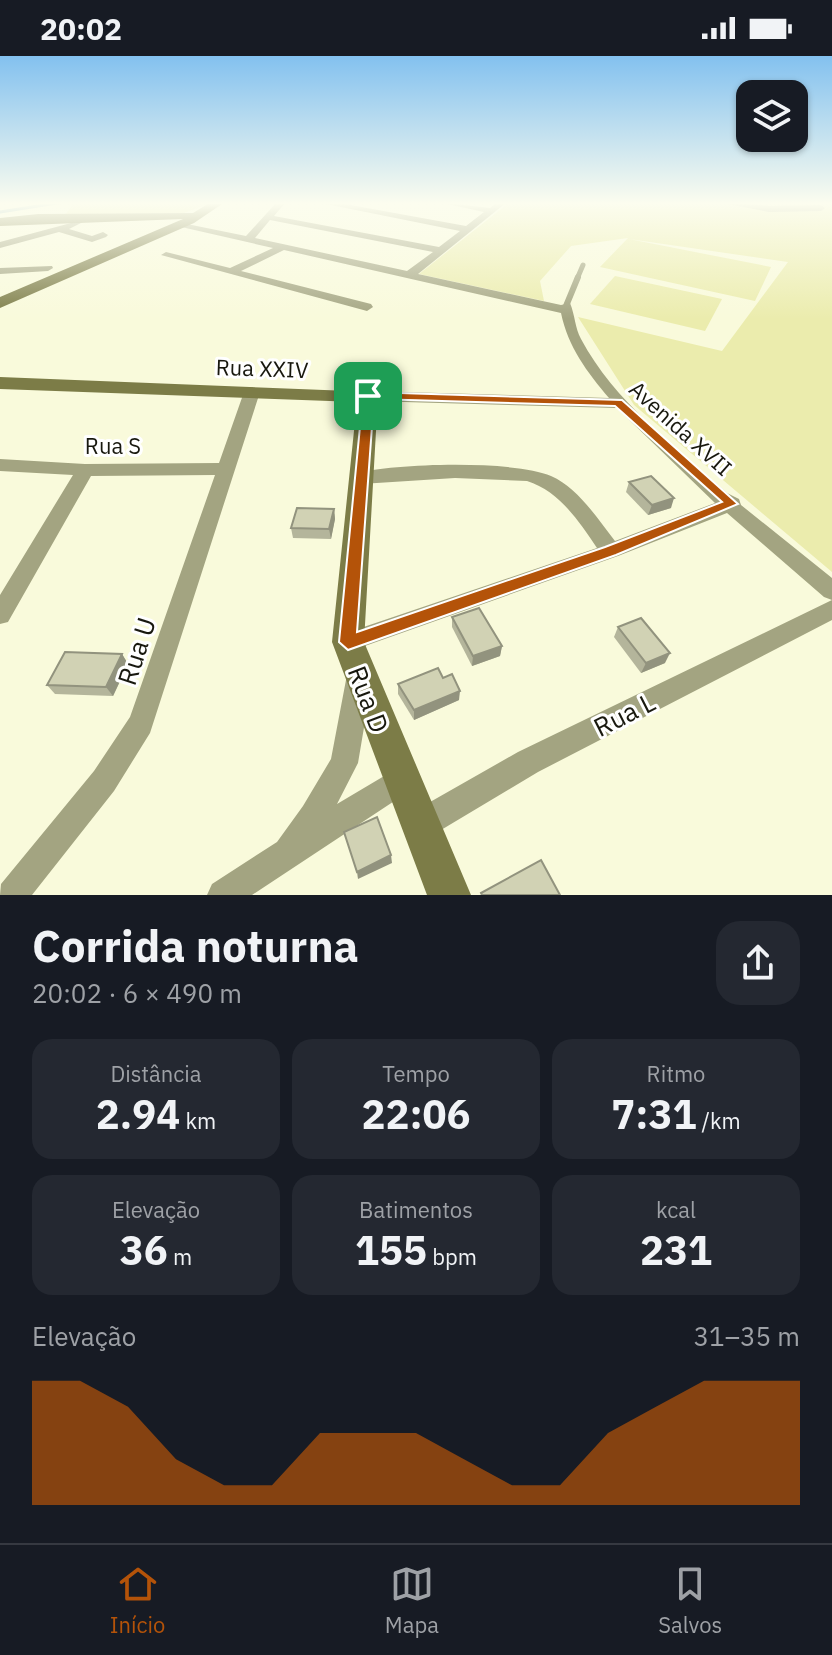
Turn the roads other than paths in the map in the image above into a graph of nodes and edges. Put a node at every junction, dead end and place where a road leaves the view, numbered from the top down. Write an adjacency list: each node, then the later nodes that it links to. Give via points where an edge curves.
1 (141, 241): 13 (street)
2 (252, 241): 5 (street)
3 (392, 241): 6 (street)
4 (453, 241): 6 (street)
5 (280, 248): 11 (street); 12 (street)
6 (443, 251): 12 (street)
7 (166, 255): 11 (street)
8 (583, 265): 15 (lane)
9 (48, 268): 10 (street)
10 (0, 271)
11 (233, 271): 14 (street)
12 (411, 274): 15 (street)
13 (0, 303)
14 (367, 307)
15 (566, 308): 19 (street, Avenida XVII, via 565,323 586,363)
16 (0, 383): 17 (street, Rua XXIV)
17 (252, 392): 18 (street, Rua XXIV); 21 (street, Rua U)
18 (368, 396): 19 (street, Rua XXIV); 23 (street, Rua D)
19 (618, 403): 24 (street, Avenida XVII)
20 (0, 465): 22 (street, Rua S)
21 (225, 469): 22 (street, Rua S); 34 (street, Rua U, via 141,724 104,781)
22 (85, 470): 28 (street)
23 (361, 478): 25 (street, via 436,472 544,480 564,495); 29 (street, Rua D)
24 (732, 504): 25 (street); 26 (street, Avenida XVII)
25 (611, 551): 29 (street)
26 (832, 591)
27 (832, 609): 32 (street, Rua L, via 528,762)
28 (0, 615)
29 (348, 642): 30 (street, Rua D)
30 (360, 679): 31 (street, Rua D); 33 (street, via 344,763 314,817)
31 (401, 780): 32 (street, Rua D); 33 (street)
32 (420, 825): 36 (street, Rua D)
33 (279, 859): 35 (street)
34 (12, 895)
35 (223, 895)
36 (449, 895)

